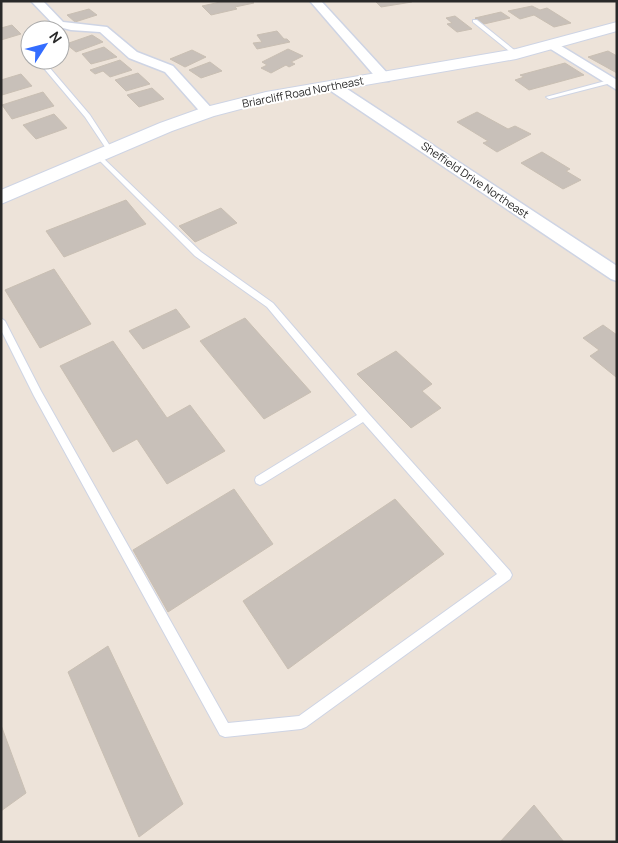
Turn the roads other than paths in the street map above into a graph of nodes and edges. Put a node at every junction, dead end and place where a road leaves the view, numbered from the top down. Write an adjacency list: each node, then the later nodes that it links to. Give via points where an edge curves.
1 (36, 1): 12 (street, via 59,24 103,29 133,55 168,69)
2 (315, 1): 8 (street)
3 (475, 21): 6 (lane)
4 (617, 26): 5 (main road, Briarcliff Road Northeast)
5 (553, 45): 6 (main road, Briarcliff Road Northeast); 9 (street)
6 (516, 54): 8 (main road, Briarcliff Road Northeast)
7 (49, 70): 13 (lane, via 88,116)
8 (384, 78): 10 (main road, Briarcliff Road Northeast)
9 (613, 84): 11 (lane)
10 (333, 86): 12 (main road, Briarcliff Road Northeast, via 266,97); 15 (street, Sheffield Drive Northeast)
11 (549, 98)
12 (208, 112): 13 (main road, Briarcliff Road Northeast)
13 (105, 155): 14 (main road, Briarcliff Road Northeast); 17 (lane, via 198,254 270,305)
14 (1, 198)
15 (617, 275)
16 (1, 321): 17 (lane, via 37,394 226,730 301,722 506,574)
17 (364, 416): 18 (lane)
18 (260, 480)

